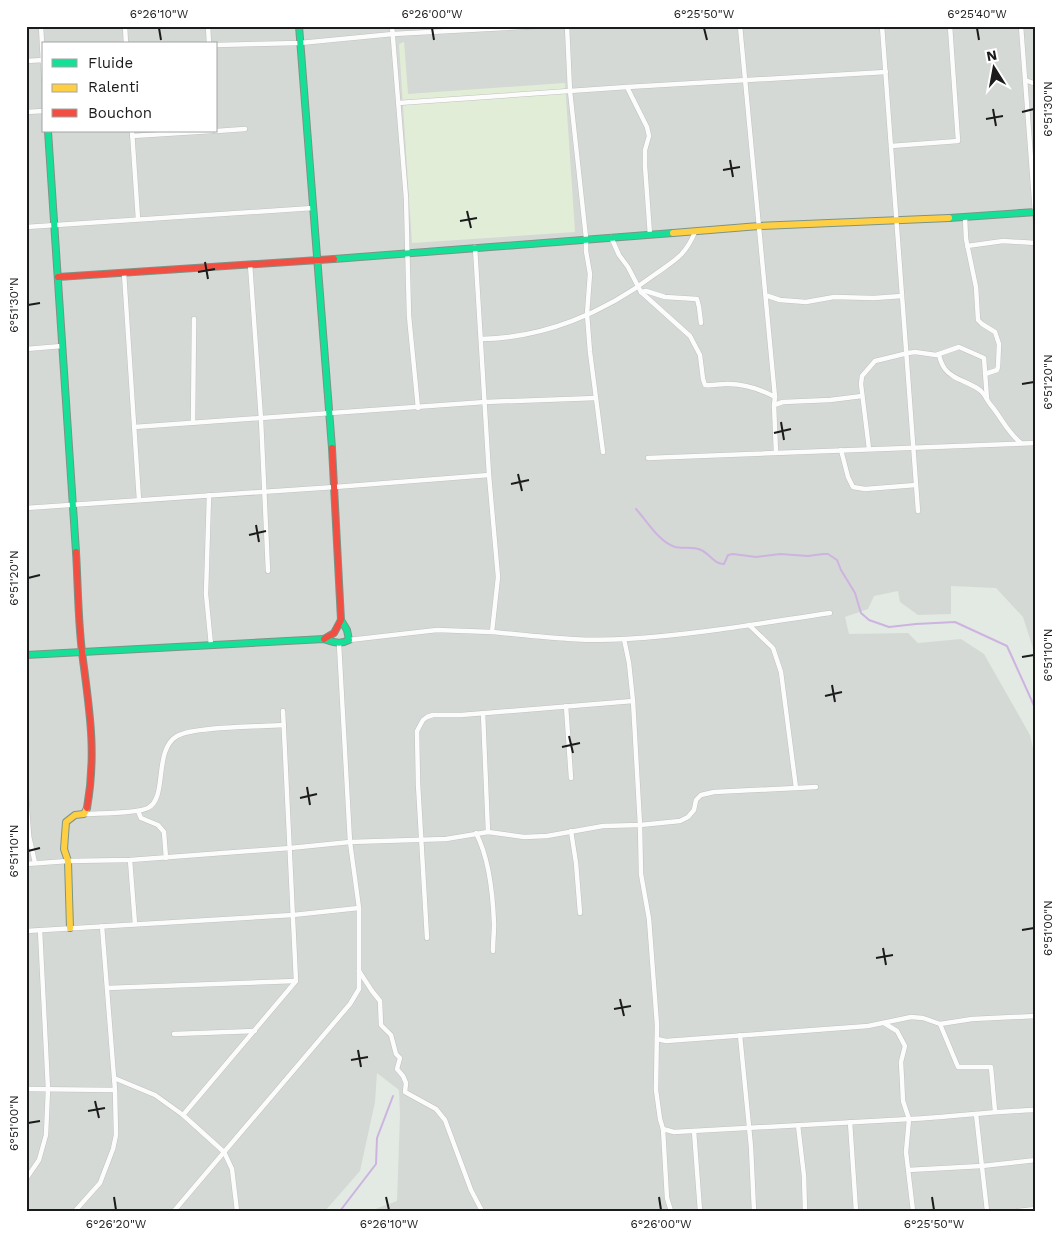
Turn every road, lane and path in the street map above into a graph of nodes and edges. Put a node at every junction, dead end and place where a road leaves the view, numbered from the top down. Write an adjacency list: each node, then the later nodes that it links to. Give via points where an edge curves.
1 (41, 26): 16 (street)
2 (125, 26): 13 (street)
3 (208, 26): 14 (street)
4 (299, 26): 15 (street)
5 (392, 26): 12 (street)
6 (540, 26): 12 (street)
7 (567, 26): 25 (street)
8 (740, 26): 21 (street)
9 (882, 26): 20 (street)
10 (950, 26): 34 (street, via 958,141)
11 (1021, 26): 22 (street)
12 (393, 34): 15 (street); 26 (street)
13 (126, 42)
14 (209, 42)
15 (300, 42): 17 (street); 36 (street)
16 (42, 43)
17 (218, 45)
18 (42, 60): 19 (street)
19 (26, 61)
20 (886, 72): 21 (street); 34 (street)
21 (746, 80): 24 (street); 43 (street)
22 (1025, 80): 23 (street); 35 (street)
23 (1036, 84)
24 (628, 87): 25 (street); 46 (street, via 649,136 645,166)
25 (570, 91): 26 (street); 48 (street)
26 (398, 102): 52 (street)
27 (42, 111): 28 (street)
28 (26, 112)
29 (245, 129): 30 (street)
30 (218, 131)
31 (48, 132): 41 (street)
32 (185, 132): 33 (street)
33 (132, 134): 39 (street)
34 (891, 146): 40 (street)
35 (1035, 193): 37 (street)
36 (313, 208): 39 (street); 53 (street)
37 (1035, 212): 38 (street); 42 (street)
38 (965, 217): 40 (street); 50 (street)
39 (138, 219): 41 (street)
40 (896, 221): 43 (street); 59 (street)
41 (55, 225): 44 (street); 56 (street)
42 (1036, 225)
43 (759, 226): 45 (street); 60 (street)
44 (26, 227)
45 (695, 232): 46 (street); 57 (street, via 681,257)
46 (650, 235): 47 (street)
47 (612, 237): 48 (street); 57 (street)
48 (586, 238): 51 (street); 61 (street, via 590,274)
49 (1036, 243): 50 (street, via 1003,241)
50 (967, 246): 69 (street, via 976,287 978,320 995,332 999,344 997,370)
51 (475, 247): 52 (street); 64 (street)
52 (407, 252): 53 (street); 76 (street, via 409,316)
53 (317, 260): 54 (street); 77 (street)
54 (250, 264): 55 (street); 78 (street)
55 (124, 273): 56 (street); 80 (street)
56 (58, 277): 65 (street)
57 (638, 287): 58 (street); 61 (street, via 610,305)
58 (641, 292): 63 (street, via 694,298 698,301); 71 (street, via 690,336 700,355 706,385 746,386 761,389)
59 (902, 296): 60 (street, via 834,297 806,302); 67 (street)
60 (766, 297): 71 (street)
61 (587, 314): 64 (street, via 571,322 517,337); 72 (street)
62 (194, 319): 79 (street)
63 (701, 323)
64 (481, 339): 74 (street)
65 (62, 346): 66 (street); 95 (street)
66 (26, 349)
67 (906, 354): 68 (street); 70 (street, via 881,359 871,365 861,379); 83 (street)
68 (939, 354): 69 (street, via 959,348 982,356); 73 (street, via 945,370 974,386)
69 (986, 374): 73 (street)
70 (862, 396): 75 (street); 84 (street)
71 (775, 397): 75 (street)
72 (596, 398): 74 (street); 86 (street)
73 (987, 399): 81 (street, via 1010,434)
74 (485, 402): 76 (street); 89 (street)
75 (774, 404): 87 (street)
76 (418, 408): 77 (street)
77 (329, 414): 78 (street); 91 (street)
78 (261, 419): 79 (street); 92 (street)
79 (193, 423): 80 (street)
80 (134, 427): 94 (street)
81 (1021, 443): 82 (street); 83 (street)
82 (1036, 443)
83 (913, 447): 84 (street); 90 (street)
84 (868, 449): 85 (street)
85 (841, 450): 87 (street); 90 (street, via 853,487)
86 (603, 452)
87 (776, 453): 88 (street)
88 (648, 458)
89 (489, 475): 91 (street); 102 (street, via 498,577)
90 (916, 485): 97 (street)
91 (335, 487): 92 (street); 100 (street)
92 (266, 492): 93 (street); 98 (street)
93 (209, 495): 94 (street); 107 (street, via 206,594)
94 (139, 500): 95 (street)
95 (72, 505): 96 (street); 108 (street)
96 (26, 508)
97 (918, 511)
98 (268, 571)
99 (830, 613): 101 (street)
100 (341, 620): 103 (street, via 334,633); 105 (street)
101 (749, 624): 104 (street); 117 (street, via 777,655)
102 (492, 632): 104 (street); 105 (street, via 437,630)
103 (324, 639): 106 (street); 107 (street)
104 (624, 639): 110 (street)
105 (349, 640): 106 (street)
106 (339, 644): 126 (street)
107 (211, 645): 108 (street)
108 (82, 651): 109 (street); 120 (street, via 91,711 94,763)
109 (26, 654)
110 (633, 701): 111 (street); 121 (street)
111 (566, 706): 113 (street); 115 (street)
112 (283, 711): 114 (street)
113 (483, 713): 123 (street); 125 (street, via 433,715 419,726)
114 (284, 725): 119 (street, via 193,731 178,736 166,749 156,799 150,807); 127 (street)
115 (571, 778)
116 (816, 787): 117 (street)
117 (796, 788): 121 (street, via 701,795 694,810 680,821)
118 (26, 794): 131 (street)
119 (138, 811): 120 (street); 128 (street, via 141,818 158,825 164,832)
120 (84, 814): 130 (street, via 75,815 66,822 64,849)
121 (640, 825): 122 (street); 152 (street, via 641,874 649,919)
122 (570, 831): 123 (street, via 534,837); 134 (street)
123 (488, 832): 124 (street)
124 (476, 833): 125 (street, via 446,839); 142 (street, via 491,890)
125 (422, 838): 126 (street); 141 (street)
126 (350, 842): 127 (street); 133 (street)
127 (290, 848): 128 (street); 135 (street)
128 (166, 858): 129 (street)
129 (130, 860): 130 (street); 136 (street)
130 (68, 861): 131 (street); 138 (street)
131 (35, 863): 132 (street)
132 (26, 864)
133 (359, 908): 135 (street); 143 (street)
134 (580, 913)
135 (293, 915): 136 (street); 144 (street)
136 (135, 924): 137 (street)
137 (102, 926): 138 (street); 145 (street)
138 (70, 928): 139 (street)
139 (40, 930): 140 (street); 155 (street)
140 (26, 931)
141 (427, 938)
142 (493, 951)
143 (359, 971): 167 (street, via 359,989 350,1004); 176 (street, via 380,1001 381,1025 391,1035 400,1058 397,1069 406,1083 405,1092 436,1109 445,1120)
144 (296, 982): 145 (street); 149 (street)
145 (107, 988): 153 (street)
146 (1036, 1016): 148 (street)
147 (884, 1023): 148 (street, via 911,1017); 151 (street); 161 (street, via 897,1031 905,1046 901,1062 903,1101)
148 (940, 1024): 158 (street, via 958,1067 991,1067)
149 (254, 1031): 150 (street); 160 (street)
150 (174, 1034)
151 (740, 1035): 152 (street); 164 (street)
152 (657, 1039): 165 (street, via 656,1090)
153 (114, 1078): 156 (street); 160 (street, via 154,1095)
154 (26, 1089): 155 (street)
155 (48, 1089): 156 (street); 171 (street, via 46,1135 39,1160)
156 (115, 1090): 173 (street, via 113,1150 100,1183)
157 (1036, 1110): 158 (street)
158 (995, 1111): 159 (street)
159 (976, 1114): 161 (street); 169 (street)
160 (182, 1116): 167 (street)
161 (908, 1119): 162 (street); 170 (street)
162 (850, 1122): 163 (street); 181 (street)
163 (798, 1125): 164 (street); 180 (street)
164 (748, 1128): 166 (street); 179 (street)
165 (663, 1130): 166 (street); 177 (street)
166 (694, 1131): 178 (street)
167 (224, 1152): 174 (street); 175 (street, via 232,1169)
168 (1036, 1160): 169 (street)
169 (982, 1166): 170 (street); 183 (street)
170 (908, 1170): 182 (street)
171 (26, 1179)
172 (1036, 1209): 184 (street)
173 (75, 1211)
174 (174, 1211)
175 (237, 1211)
176 (482, 1211)
177 (670, 1211)
178 (700, 1211)
179 (754, 1211)
180 (805, 1211)
181 (856, 1211)
182 (913, 1211)
183 (987, 1211)
184 (1018, 1211)

